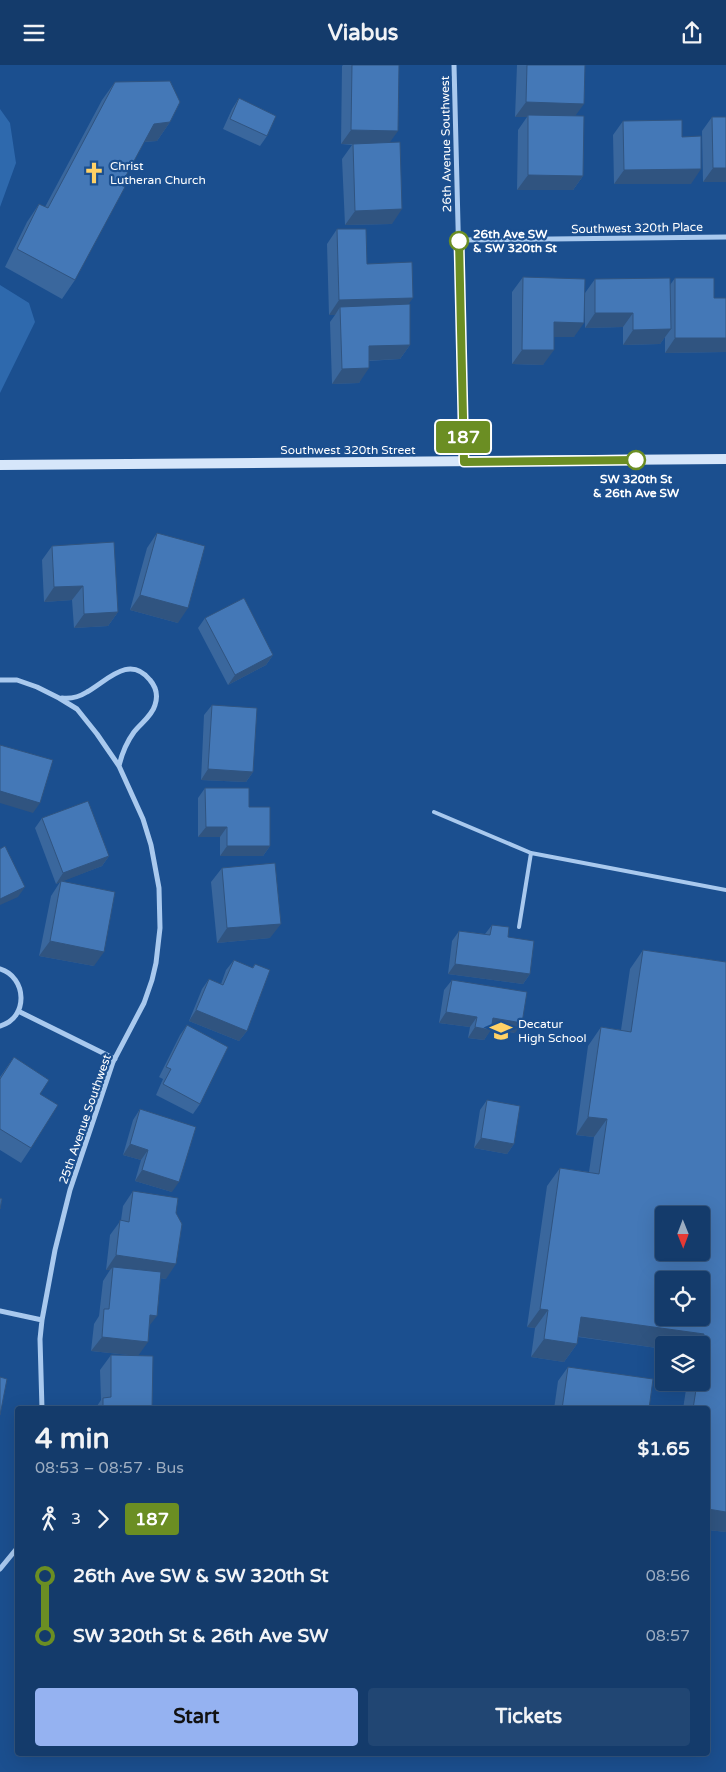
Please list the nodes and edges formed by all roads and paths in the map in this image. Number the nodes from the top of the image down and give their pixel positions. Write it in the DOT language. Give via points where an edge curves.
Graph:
graph roads {
  1 [pos="454,65"];
  2 [pos="726,237"];
  3 [pos="459,241"];
  4 [pos="726,459"];
  5 [pos="464,462"];
  6 [pos="0,465"];
  7 [pos="0,680"];
  8 [pos="59,698"];
  9 [pos="119,766"];
  10 [pos="434,811"];
  11 [pos="531,853"];
  12 [pos="726,890"];
  13 [pos="519,927"];
  14 [pos="0,969"];
  15 [pos="18,1011"];
  16 [pos="0,1026"];
  17 [pos="115,1059"];
  18 [pos="0,1311"];
  19 [pos="42,1320"];
  20 [pos="42,1406"];
  21 [pos="15,1551"];
  22 [pos="0,1569"];
  1 -- 3 [label="street, 26th Avenue Southwest"];
  2 -- 3 [label="street, Southwest 320th Place"];
  3 -- 5 [label="street, 26th Avenue Southwest"];
  4 -- 5 [label="main road, Southwest 320th Street"];
  5 -- 6 [label="main road, Southwest 320th Street"];
  7 -- 8 [label="street, 25th Avenue Southwest" via="17,680"];
  8 -- 9 [label="street, 25th Avenue Southwest" via="77,709"];
  8 -- 9 [label="street" via="80,696 114,673 127,669 137,670 148,678 154,686 155,706 124,748"];
  9 -- 17 [label="street, 25th Avenue Southwest" via="152,845 160,907 152,980 144,1003"];
  10 -- 11 [label="lane"];
  11 -- 12 [label="lane"];
  11 -- 13 [label="lane"];
  14 -- 15 [label="street" via="19,983 22,1002"];
  15 -- 16 [label="street" via="12,1020"];
  15 -- 17 [label="street"];
  17 -- 19 [label="street, 25th Avenue Southwest" via="70,1190"];
  18 -- 19 [label="street"];
  19 -- 20 [label="street, 25th Avenue Southwest"];
  21 -- 22 [label="street"];
}
